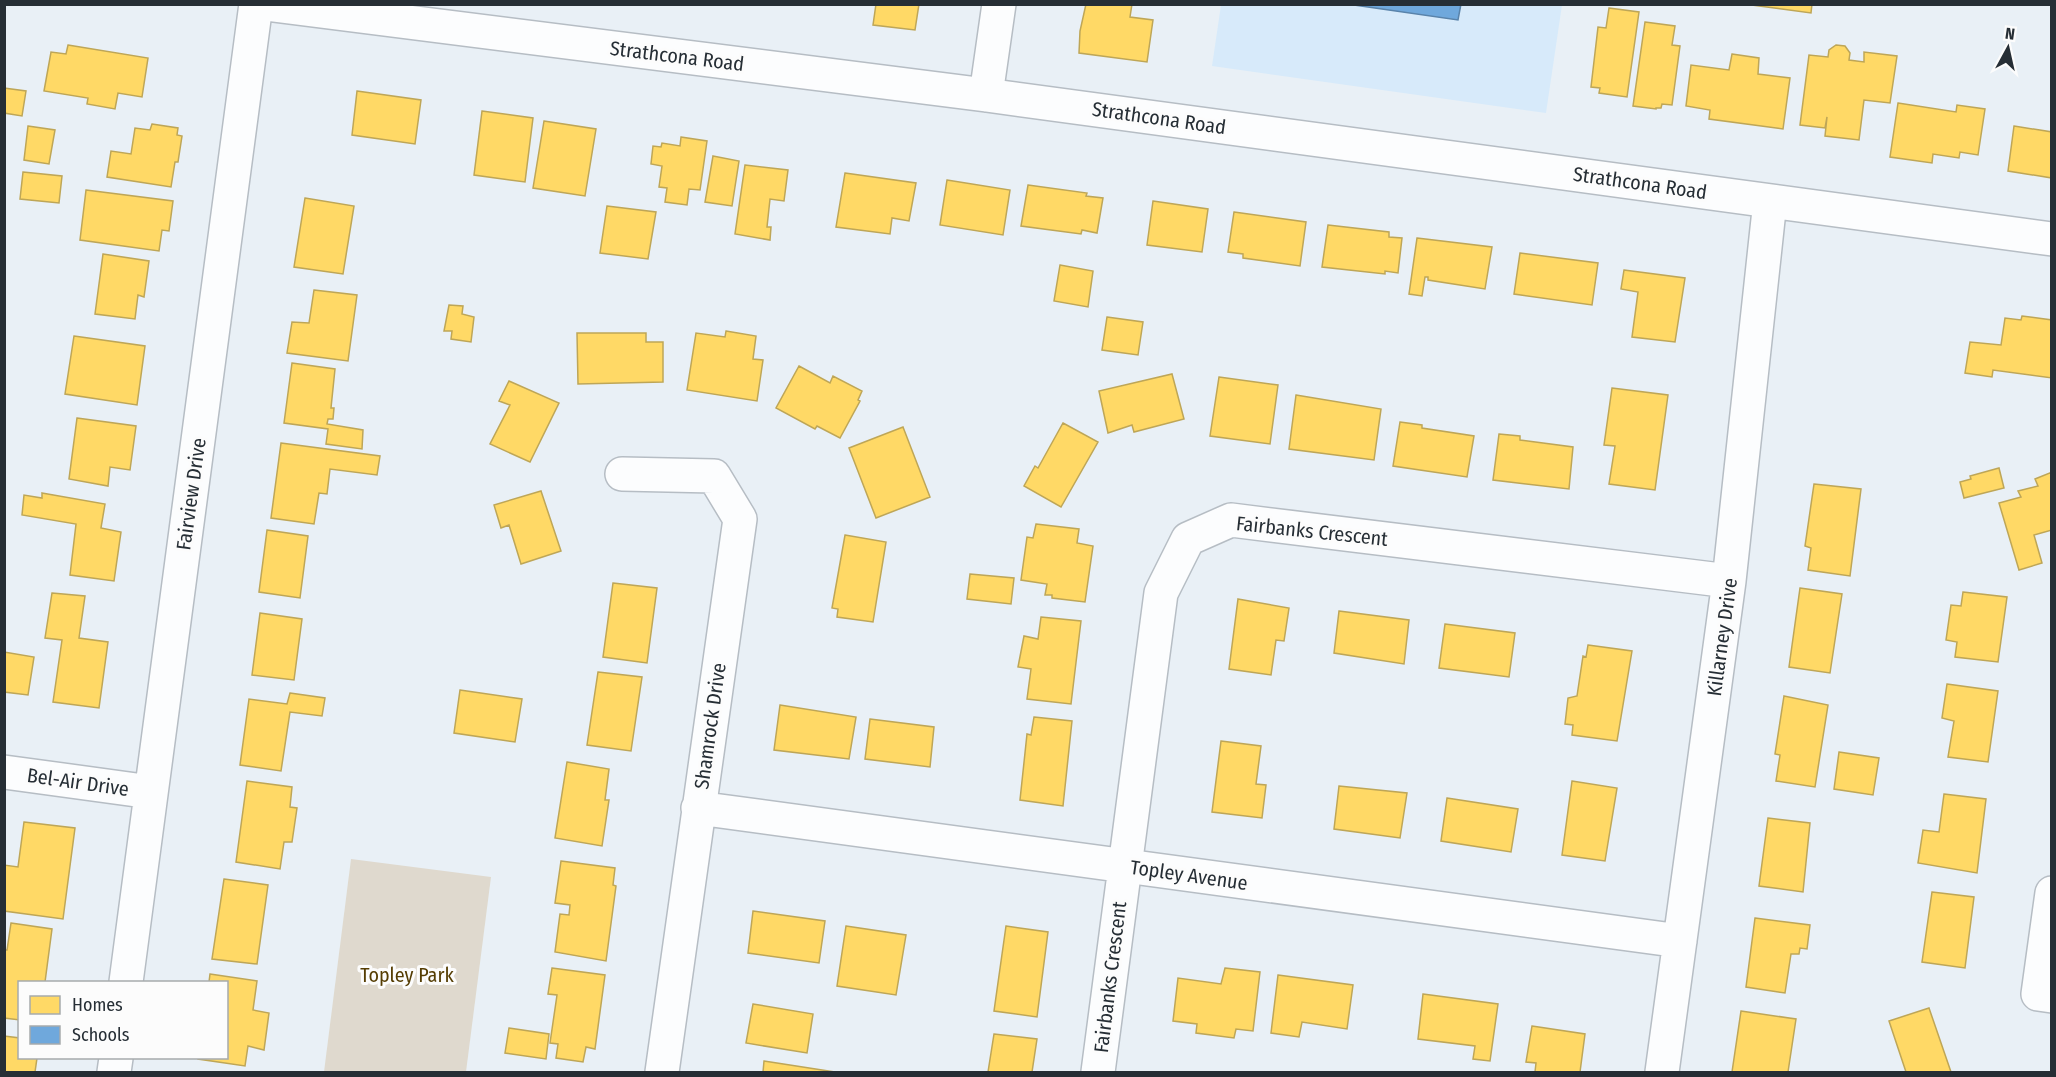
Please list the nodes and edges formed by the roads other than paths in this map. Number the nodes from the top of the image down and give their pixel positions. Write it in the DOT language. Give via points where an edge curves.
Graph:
graph roads {
  1 [pos="256,4"];
  2 [pos="265,4"];
  3 [pos="999,4"];
  4 [pos="986,95"];
  5 [pos="1770,201"];
  6 [pos="2052,239"];
  7 [pos="622,474"];
  8 [pos="1730,581"];
  9 [pos="4,772"];
  10 [pos="151,792"];
  11 [pos="698,808"];
  12 [pos="1125,866"];
  13 [pos="2052,893"];
  14 [pos="1680,941"];
  15 [pos="126,981"];
  16 [pos="2052,996"];
  17 [pos="662,1072"];
  18 [pos="1098,1072"];
  19 [pos="1662,1072"];
  1 -- 10 [label="street, Fairview Drive"];
  2 -- 4 [label="street, Strathcona Road"];
  3 -- 4 [label="street"];
  4 -- 5 [label="street, Strathcona Road"];
  5 -- 6 [label="street, Strathcona Road"];
  5 -- 8 [label="street, Killarney Drive"];
  7 -- 11 [label="street, Shamrock Drive" via="714,476 740,519"];
  8 -- 12 [label="street, Fairbanks Crescent" via="1231,520 1188,540 1161,593"];
  8 -- 14 [label="street, Killarney Drive"];
  9 -- 10 [label="street, Bel-Air Drive"];
  10 -- 15 [label="street, Fairview Drive"];
  11 -- 12 [label="street, Topley Avenue"];
  11 -- 17 [label="street, Shamrock Drive"];
  12 -- 14 [label="street, Topley Avenue"];
  12 -- 18 [label="street, Fairbanks Crescent"];
  13 -- 16 [label="street" via="2038,994"];
  14 -- 19 [label="street, Killarney Drive"];
}
